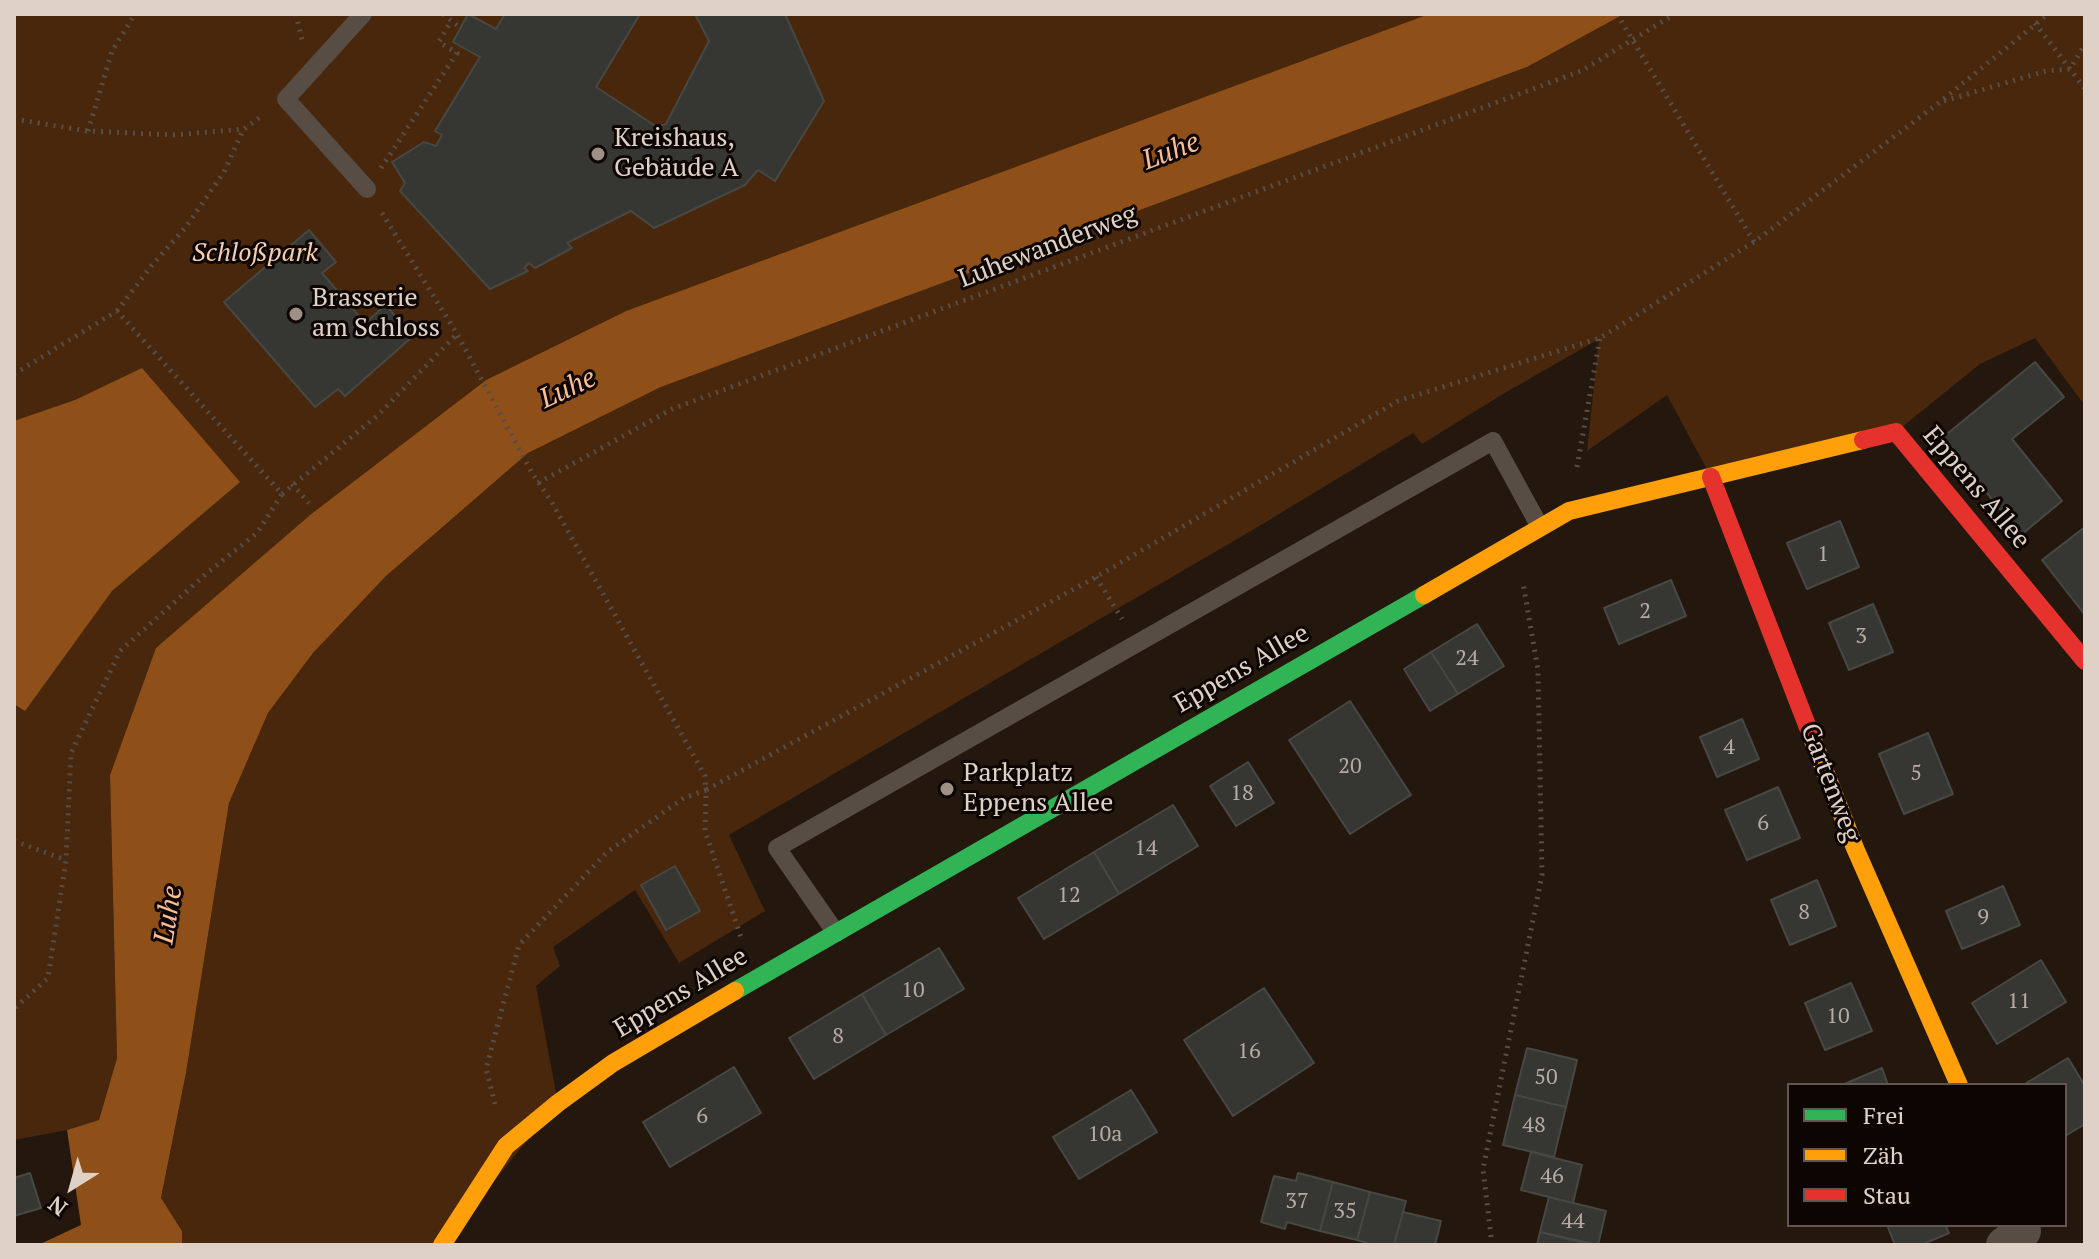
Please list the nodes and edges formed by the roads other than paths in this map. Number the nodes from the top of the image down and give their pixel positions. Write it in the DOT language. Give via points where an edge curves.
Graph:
graph roads {
  1 [pos="363,14"];
  2 [pos="367,189"];
  3 [pos="1711,477"];
  4 [pos="1541,527"];
  5 [pos="2085,661"];
  6 [pos="836,933"];
  7 [pos="1958,1083"];
  8 [pos="442,1245"];
  1 -- 2 [label="lane" via="286,99"];
  3 -- 4 [label="street, Eppens Allee" via="1569,511"];
  3 -- 5 [label="street, Eppens Allee" via="1896,432"];
  3 -- 7 [label="street, Gartenweg" via="1855,848"];
  4 -- 6 [label="street, Eppens Allee"];
  4 -- 6 [label="lane" via="1493,441 777,848"];
  6 -- 8 [label="street, Eppens Allee" via="613,1063 558,1103 506,1146"];
}
